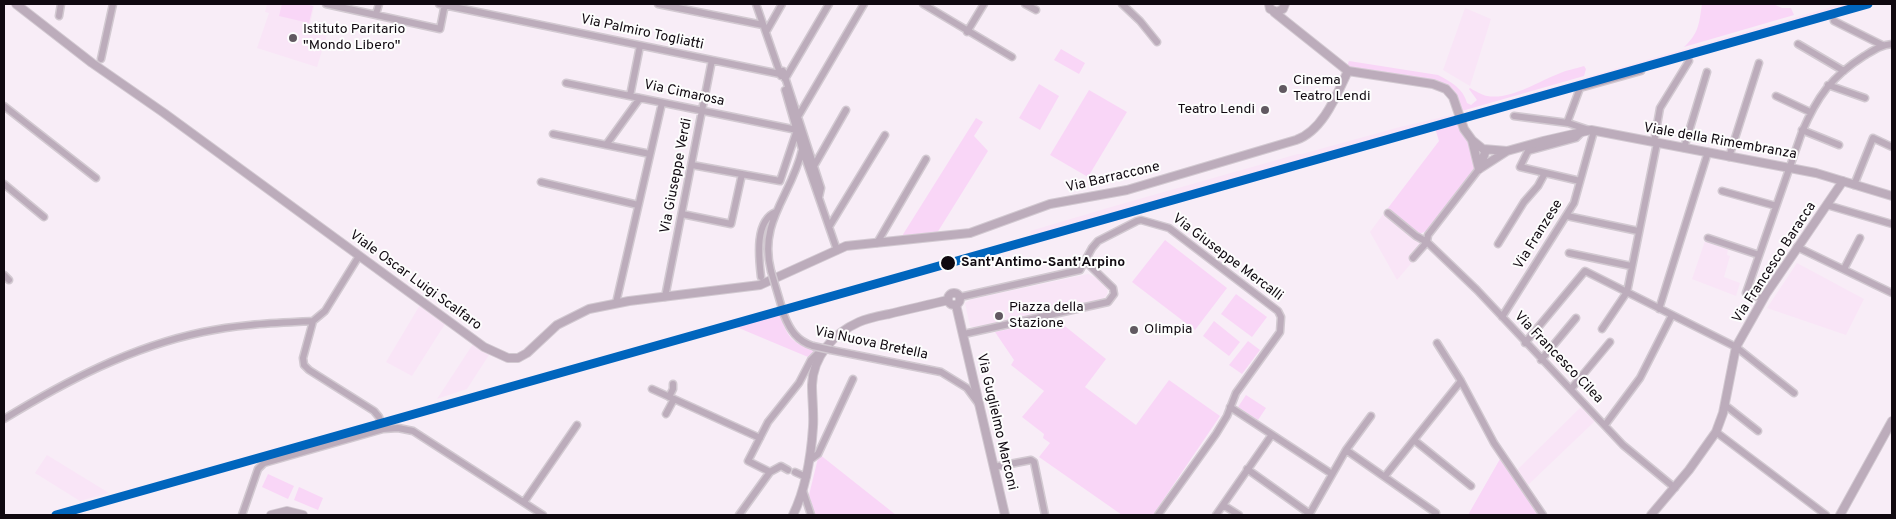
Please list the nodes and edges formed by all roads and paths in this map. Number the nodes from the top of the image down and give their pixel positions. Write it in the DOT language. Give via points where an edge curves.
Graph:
graph roads {
  1 [pos="16,4"];
  2 [pos="61,4"];
  3 [pos="113,4"];
  4 [pos="330,4"];
  5 [pos="378,4"];
  6 [pos="443,4"];
  7 [pos="658,4"];
  8 [pos="756,4"];
  9 [pos="782,4"];
  10 [pos="829,4"];
  11 [pos="864,4"];
  12 [pos="923,4"];
  13 [pos="984,4"];
  14 [pos="1025,4"];
  15 [pos="1122,4"];
  16 [pos="1269,6"];
  17 [pos="1284,6"];
  18 [pos="1036,10"];
  19 [pos="376,14"];
  20 [pos="59,16"];
  21 [pos="1834,21"];
  22 [pos="1289,23"];
  23 [pos="764,29"];
  24 [pos="967,32"];
  25 [pos="1157,42"];
  26 [pos="1798,44"];
  27 [pos="1892,44"];
  28 [pos="1882,45"];
  29 [pos="640,46"];
  30 [pos="1012,57"];
  31 [pos="101,59"];
  32 [pos="712,60"];
  33 [pos="1689,61"];
  34 [pos="1759,63"];
  35 [pos="1348,70"];
  36 [pos="1641,71"];
  37 [pos="1844,71"];
  38 [pos="1707,72"];
  39 [pos="783,76"];
  40 [pos="566,83"];
  41 [pos="1828,86"];
  42 [pos="630,96"];
  43 [pos="1776,96"];
  44 [pos="640,98"];
  45 [pos="1865,98"];
  46 [pos="662,103"];
  47 [pos="4,106"];
  48 [pos="846,110"];
  49 [pos="702,111"];
  50 [pos="1810,112"];
  51 [pos="799,115"];
  52 [pos="1514,116"];
  53 [pos="1567,123"];
  54 [pos="797,130"];
  55 [pos="1802,130"];
  56 [pos="1589,131"];
  57 [pos="553,134"];
  58 [pos="885,135"];
  59 [pos="1472,140"];
  60 [pos="1656,142"];
  61 [pos="606,145"];
  62 [pos="1839,145"];
  63 [pos="1892,147"];
  64 [pos="1684,148"];
  65 [pos="802,149"];
  66 [pos="1488,150"];
  67 [pos="1506,151"];
  68 [pos="1708,152"];
  69 [pos="650,154"];
  70 [pos="1729,157"];
  71 [pos="926,160"];
  72 [pos="692,165"];
  73 [pos="814,166"];
  74 [pos="1790,168"];
  75 [pos="1479,169"];
  76 [pos="1545,173"];
  77 [pos="742,174"];
  78 [pos="96,178"];
  79 [pos="1580,181"];
  80 [pos="1844,181"];
  81 [pos="541,182"];
  82 [pos="4,184"];
  83 [pos="1854,185"];
  84 [pos="1722,191"];
  85 [pos="1892,196"];
  86 [pos="819,197"];
  87 [pos="1827,204"];
  88 [pos="638,205"];
  89 [pos="1776,206"];
  90 [pos="776,212"];
  91 [pos="1388,213"];
  92 [pos="682,214"];
  93 [pos="44,216"];
  94 [pos="1567,216"];
  95 [pos="1892,223"];
  96 [pos="829,227"];
  97 [pos="1638,231"];
  98 [pos="1708,238"];
  99 [pos="1860,238"];
  100 [pos="1427,242"];
  101 [pos="877,243"];
  102 [pos="1498,244"];
  103 [pos="846,246"];
  104 [pos="1797,247"];
  105 [pos="837,250"];
  106 [pos="1569,253"];
  107 [pos="1759,255"];
  108 [pos="359,256"];
  109 [pos="1413,258"];
  110 [pos="1085,261"];
  111 [pos="1632,266"];
  112 [pos="1844,269"];
  113 [pos="761,277"];
  114 [pos="1627,292"];
  115 [pos="1892,293"];
  116 [pos="666,297"];
  117 [pos="1764,299"];
  118 [pos="958,301"];
  119 [pos="616,303"];
  120 [pos="1659,309"];
  121 [pos="1672,315"];
  122 [pos="1502,318"];
  123 [pos="1576,318"];
  124 [pos="313,321"];
  125 [pos="1602,329"];
  126 [pos="964,334"];
  127 [pos="1610,342"];
  128 [pos="1437,343"];
  129 [pos="1525,343"];
  130 [pos="831,346"];
  131 [pos="1736,347"];
  132 [pos="1542,360"];
  133 [pos="853,379"];
  134 [pos="1461,381"];
  135 [pos="673,384"];
  136 [pos="652,389"];
  137 [pos="1571,389"];
  138 [pos="1794,393"];
  139 [pos="671,398"];
  140 [pos="979,404"];
  141 [pos="1725,405"];
  142 [pos="1230,407"];
  143 [pos="666,414"];
  144 [pos="1372,416"];
  145 [pos="4,419"];
  146 [pos="1892,424"];
  147 [pos="577,425"];
  148 [pos="1605,425"];
  149 [pos="383,429"];
  150 [pos="1758,431"];
  151 [pos="1716,432"];
  152 [pos="1271,436"];
  153 [pos="760,438"];
  154 [pos="1414,440"];
  155 [pos="1346,450"];
  156 [pos="810,460"];
  157 [pos="994,467"];
  158 [pos="1247,469"];
  159 [pos="770,472"];
  160 [pos="1332,474"];
  161 [pos="1385,476"];
  162 [pos="806,477"];
  163 [pos="1471,486"];
  164 [pos="1675,488"];
  165 [pos="803,491"];
  166 [pos="524,502"];
  167 [pos="1223,504"];
  168 [pos="1436,513"];
  169 [pos="1310,514"];
  170 [pos="242,515"];
  171 [pos="271,515"];
  172 [pos="303,515"];
  173 [pos="543,515"];
  174 [pos="739,515"];
  175 [pos="793,515"];
  176 [pos="811,515"];
  177 [pos="1005,515"];
  178 [pos="1045,515"];
  179 [pos="1158,515"];
  180 [pos="1216,515"];
  181 [pos="1239,515"];
  182 [pos="1543,515"];
  183 [pos="1651,515"];
  184 [pos="1826,515"];
  185 [pos="1840,515"];
  1 -- 108 [label="street, Viale Oscar Luigi Scalfaro" via="92,63"];
  2 -- 20 [label="street"];
  3 -- 31 [label="street"];
  4 -- 19 [label="street"];
  5 -- 19 [label="street"];
  6 -- 19 [label="street" via="440,29"];
  6 -- 29 [label="street, Via Palmiro Togliatti"];
  7 -- 23 [label="street"];
  8 -- 23 [label="street"];
  9 -- 23 [label="street"];
  10 -- 39 [label="street"];
  11 -- 51 [label="street"];
  12 -- 24 [label="street"];
  13 -- 24 [label="street"];
  14 -- 18 [label="street"];
  15 -- 25 [label="street"];
  16 -- 17 [label="street" via="1279,12"];
  16 -- 22 [label="street"];
  17 -- 22 [label="street"];
  21 -- 28 [label="street"];
  22 -- 35 [label="street"];
  23 -- 39 [label="street"];
  24 -- 30 [label="street"];
  26 -- 37 [label="street"];
  27 -- 28 [label="street"];
  28 -- 37 [label="street"];
  29 -- 32 [label="street, Via Palmiro Togliatti"];
  29 -- 42 [label="street"];
  32 -- 39 [label="street, Via Palmiro Togliatti"];
  32 -- 49 [label="street, Via Giuseppe Verdi"];
  33 -- 60 [label="street" via="1660,108"];
  34 -- 70 [label="street"];
  35 -- 59 [label="street" via="1440,86 1453,97"];
  35 -- 101 [label="street, Via Barraccone" via="1321,122 1301,138 1127,190 1050,204 970,233"];
  36 -- 53 [label="street" via="1580,88"];
  37 -- 41 [label="street"];
  38 -- 64 [label="street"];
  39 -- 51 [label="street"];
  39 -- 54 [label="street"];
  40 -- 42 [label="street, Via Cimarosa"];
  41 -- 45 [label="street"];
  41 -- 50 [label="street"];
  42 -- 44 [label="street, Via Cimarosa"];
  43 -- 50 [label="street"];
  44 -- 46 [label="street, Via Cimarosa"];
  44 -- 61 [label="street"];
  46 -- 49 [label="street, Via Cimarosa"];
  46 -- 69 [label="street"];
  47 -- 78 [label="street"];
  48 -- 73 [label="street"];
  49 -- 54 [label="street, Via Cimarosa"];
  49 -- 72 [label="street, Via Giuseppe Verdi"];
  50 -- 55 [label="street"];
  51 -- 73 [label="street"];
  52 -- 53 [label="street, Viale della Rimembranza"];
  53 -- 56 [label="street, Viale della Rimembranza"];
  54 -- 65 [label="street"];
  54 -- 77 [label="street" via="780,181"];
  55 -- 62 [label="street"];
  55 -- 74 [label="street"];
  56 -- 60 [label="street, Viale della Rimembranza"];
  56 -- 67 [label="street, Viale della Rimembranza"];
  56 -- 76 [label="street" via="1576,138 1528,150 1520,167"];
  56 -- 79 [label="street, Via Franzese"];
  57 -- 61 [label="street"];
  58 -- 96 [label="street"];
  59 -- 66 [label="street"];
  59 -- 75 [label="street"];
  60 -- 64 [label="street, Viale della Rimembranza"];
  60 -- 97 [label="street"];
  61 -- 69 [label="street"];
  63 -- 83 [label="street" via="1873,138"];
  64 -- 68 [label="street, Viale della Rimembranza"];
  65 -- 86 [label="street"];
  65 -- 90 [label="street, Via Nuova Bretella" via="793,179"];
  66 -- 67 [label="street, Viale della Rimembranza"];
  66 -- 75 [label="street"];
  67 -- 75 [label="street"];
  68 -- 70 [label="street, Viale della Rimembranza"];
  68 -- 120 [label="street"];
  69 -- 88 [label="street"];
  70 -- 74 [label="street, Viale della Rimembranza"];
  71 -- 101 [label="street"];
  72 -- 77 [label="street"];
  72 -- 92 [label="street, Via Giuseppe Verdi"];
  73 -- 86 [label="street" via="821,188"];
  74 -- 80 [label="street, Viale della Rimembranza"];
  74 -- 89 [label="street"];
  75 -- 100 [label="street" via="1428,235"];
  76 -- 79 [label="street"];
  76 -- 102 [label="street"];
  77 -- 92 [label="street" via="732,224"];
  79 -- 94 [label="street, Via Franzese"];
  80 -- 83 [label="street, Viale della Rimembranza"];
  80 -- 87 [label="street, Via Francesco Baracca"];
  81 -- 88 [label="street"];
  82 -- 93 [label="street"];
  83 -- 85 [label="street, Viale della Rimembranza"];
  84 -- 89 [label="street"];
  86 -- 96 [label="street"];
  87 -- 95 [label="street"];
  87 -- 104 [label="street, Via Francesco Baracca"];
  88 -- 119 [label="street"];
  89 -- 107 [label="street"];
  90 -- 113 [label="street" via="768,217 762,231 758,252"];
  90 -- 130 [label="street, Via Nuova Bretella, bridge" via="768,241 784,315 793,334 800,340 813,346"];
  91 -- 100 [label="street, Via Francesco Cilea"];
  92 -- 116 [label="street, Via Giuseppe Verdi"];
  94 -- 97 [label="street"];
  94 -- 122 [label="street, Via Franzese"];
  96 -- 105 [label="street"];
  97 -- 111 [label="street"];
  98 -- 107 [label="street"];
  99 -- 112 [label="street"];
  100 -- 109 [label="street"];
  100 -- 122 [label="street, Via Francesco Cilea"];
  101 -- 103 [label="street, Via Barraccone"];
  103 -- 105 [label="street, Viale Oscar Luigi Scalfaro"];
  104 -- 112 [label="street"];
  104 -- 117 [label="street, Via Francesco Baracca"];
  105 -- 116 [label="street, Viale Oscar Luigi Scalfaro" via="760,285"];
  106 -- 111 [label="street"];
  107 -- 117 [label="street" via="1746,293"];
  108 -- 119 [label="street, Viale Oscar Luigi Scalfaro" via="484,347 508,358 518,358 527,353 570,318 589,309"];
  108 -- 124 [label="street" via="324,310"];
  110 -- 118 [label="street" via="1080,270"];
  110 -- 126 [label="street" via="1114,288 1108,302"];
  110 -- 142 [label="street, Via Giuseppe Mercalli" via="1098,241 1136,220 1146,220 1164,225 1278,311 1280,332 1236,392"];
  111 -- 114 [label="street"];
  112 -- 115 [label="street"];
  114 -- 120 [label="street"];
  114 -- 125 [label="street"];
  114 -- 129 [label="street" via="1585,271"];
  116 -- 119 [label="street, Viale Oscar Luigi Scalfaro"];
  117 -- 131 [label="street, Via Francesco Baracca"];
  118 -- 126 [label="street, Via Guglielmo Marconi"];
  118 -- 130 [label="street" via="951,304 948,300 861,321 844,330"];
  120 -- 121 [label="street"];
  121 -- 131 [label="street"];
  121 -- 148 [label="street" via="1640,378"];
  122 -- 129 [label="street, Via Francesco Cilea"];
  123 -- 132 [label="street"];
  124 -- 145 [label="street" via="203,332 139,349 80,376"];
  124 -- 149 [label="street" via="303,354 304,365 374,411"];
  126 -- 140 [label="street, Via Guglielmo Marconi"];
  127 -- 137 [label="street"];
  128 -- 134 [label="street"];
  129 -- 132 [label="street, Via Francesco Cilea"];
  130 -- 140 [label="street, Via Nuova Bretella" via="941,372 967,388"];
  130 -- 153 [label="street" via="811,360 799,383 768,422"];
  130 -- 156 [label="street" via="822,354 814,371"];
  131 -- 138 [label="street"];
  131 -- 141 [label="street, Via Francesco Baracca"];
  132 -- 137 [label="street, Via Francesco Cilea"];
  133 -- 156 [label="street" via="818,454"];
  134 -- 154 [label="street"];
  134 -- 182 [label="street" via="1494,443"];
  135 -- 139 [label="street"];
  136 -- 139 [label="street"];
  137 -- 148 [label="street, Via Francesco Cilea"];
  139 -- 143 [label="street"];
  139 -- 153 [label="street"];
  140 -- 157 [label="street, Via Guglielmo Marconi"];
  141 -- 150 [label="street"];
  141 -- 151 [label="street, Via Francesco Baracca"];
  142 -- 160 [label="street"];
  142 -- 179 [label="street, Via Giuseppe Mercalli" via="1216,434"];
  144 -- 155 [label="street"];
  146 -- 185 [label="street"];
  147 -- 166 [label="street"];
  148 -- 164 [label="street, Via Francesco Cilea"];
  149 -- 166 [label="street" via="413,431"];
  149 -- 170 [label="street" via="264,463 258,469"];
  151 -- 164 [label="street, Via Francesco Baracca"];
  151 -- 184 [label="street"];
  152 -- 158 [label="street"];
  153 -- 159 [label="street" via="748,462"];
  154 -- 161 [label="street"];
  154 -- 163 [label="street"];
  155 -- 160 [label="street"];
  155 -- 161 [label="street"];
  156 -- 162 [label="street"];
  157 -- 177 [label="street, Via Guglielmo Marconi"];
  157 -- 178 [label="street" via="1034,462"];
  158 -- 167 [label="street"];
  158 -- 169 [label="street"];
  159 -- 162 [label="street" via="781,466"];
  159 -- 174 [label="street"];
  160 -- 169 [label="street"];
  161 -- 168 [label="street"];
  162 -- 165 [label="street"];
  164 -- 183 [label="street, Via Francesco Baracca"];
  165 -- 175 [label="street"];
  165 -- 176 [label="street"];
  166 -- 173 [label="street"];
  167 -- 180 [label="street"];
  167 -- 181 [label="street"];
  171 -- 172 [label="street" via="287,511"];
}
